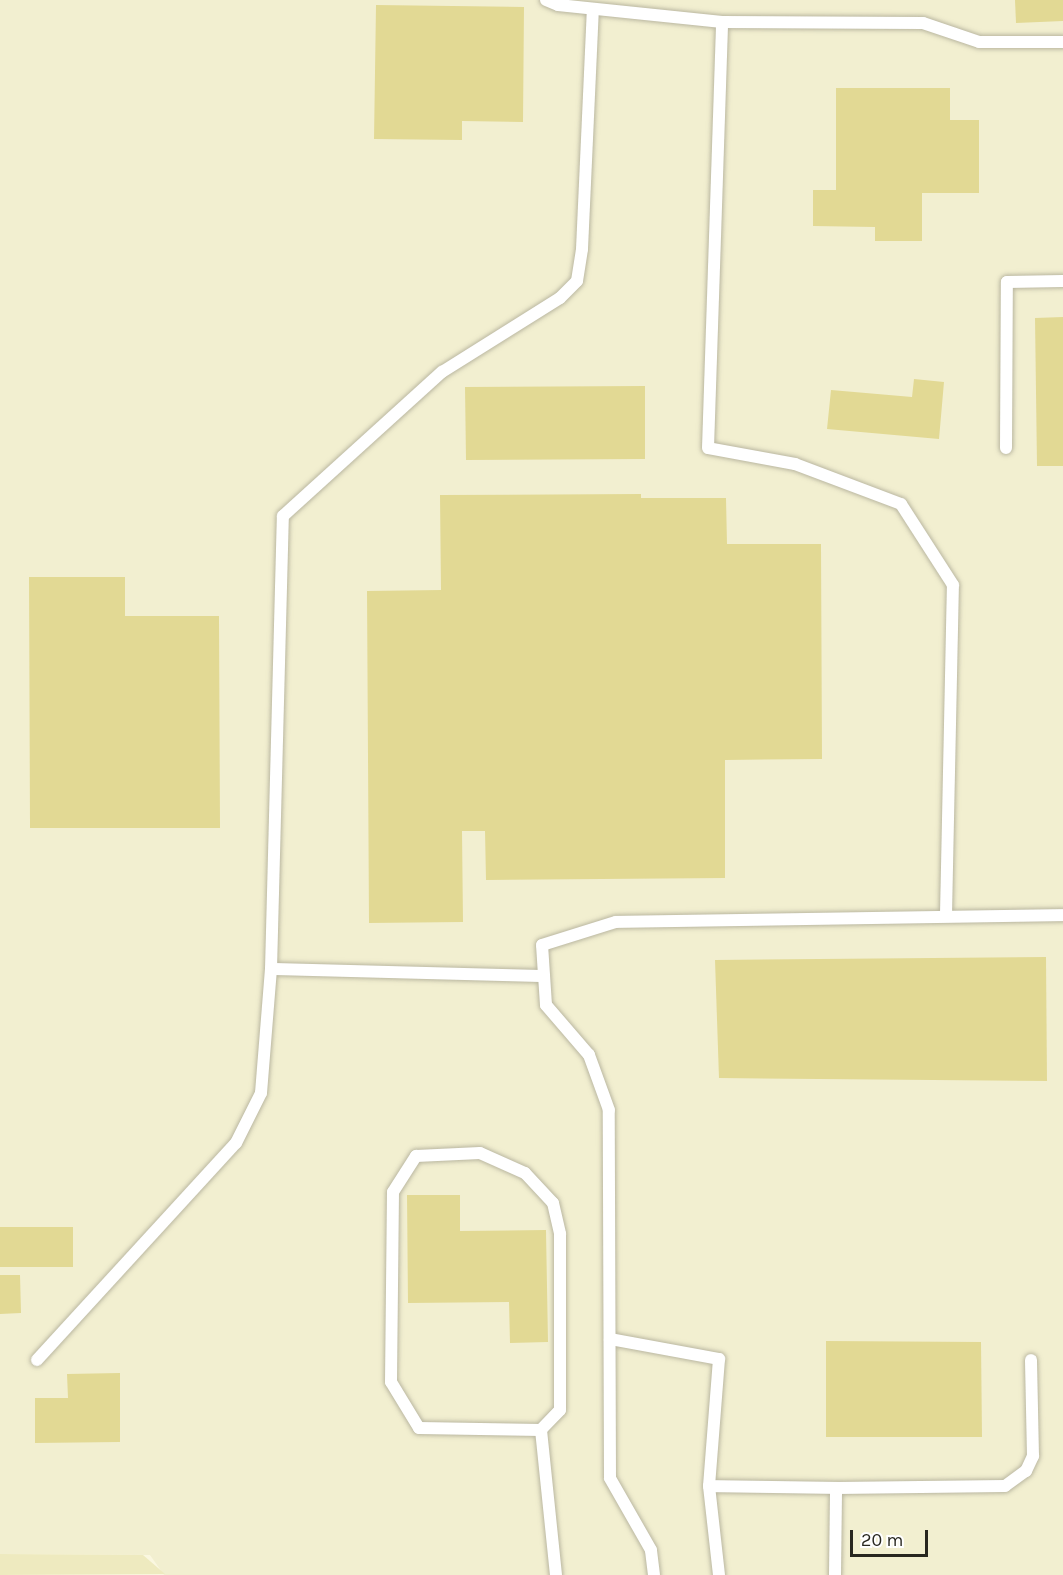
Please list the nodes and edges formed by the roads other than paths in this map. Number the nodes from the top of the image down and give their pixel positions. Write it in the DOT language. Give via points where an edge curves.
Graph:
graph roads {
  1 [pos="546,0"];
  2 [pos="593,9"];
  3 [pos="722,22"];
  4 [pos="1063,42"];
  5 [pos="1063,281"];
  6 [pos="1006,448"];
  7 [pos="945,915"];
  8 [pos="1063,915"];
  9 [pos="272,969"];
  10 [pos="544,976"];
  11 [pos="610,1340"];
  12 [pos="37,1360"];
  13 [pos="1031,1360"];
  14 [pos="541,1430"];
  15 [pos="709,1486"];
  16 [pos="836,1488"];
  17 [pos="556,1575"];
  18 [pos="654,1575"];
  19 [pos="719,1575"];
  20 [pos="835,1575"];
  1 -- 2 [label="lane"];
  2 -- 3 [label="lane"];
  2 -- 9 [label="lane" via="582,249 577,281 560,298 442,372 283,516"];
  3 -- 4 [label="lane" via="923,23 979,42"];
  3 -- 7 [label="lane" via="708,448 795,464 901,504 953,585"];
  5 -- 6 [label="lane" via="1007,282"];
  7 -- 8 [label="lane"];
  7 -- 10 [label="lane" via="616,922 542,945"];
  9 -- 10 [label="lane"];
  9 -- 12 [label="lane" via="261,1093 236,1143"];
  10 -- 11 [label="lane" via="546,1005 589,1055 609,1110"];
  11 -- 15 [label="lane" via="719,1359"];
  11 -- 18 [label="lane" via="610,1478 651,1550"];
  13 -- 16 [label="lane" via="1033,1456 1026,1471 1005,1486"];
  14 -- 14 [label="lane" via="419,1428 391,1382 393,1192 416,1156 480,1153 525,1173 553,1203 560,1234 560,1410"];
  14 -- 17 [label="lane"];
  15 -- 16 [label="lane"];
  15 -- 19 [label="lane"];
  16 -- 20 [label="lane"];
}
